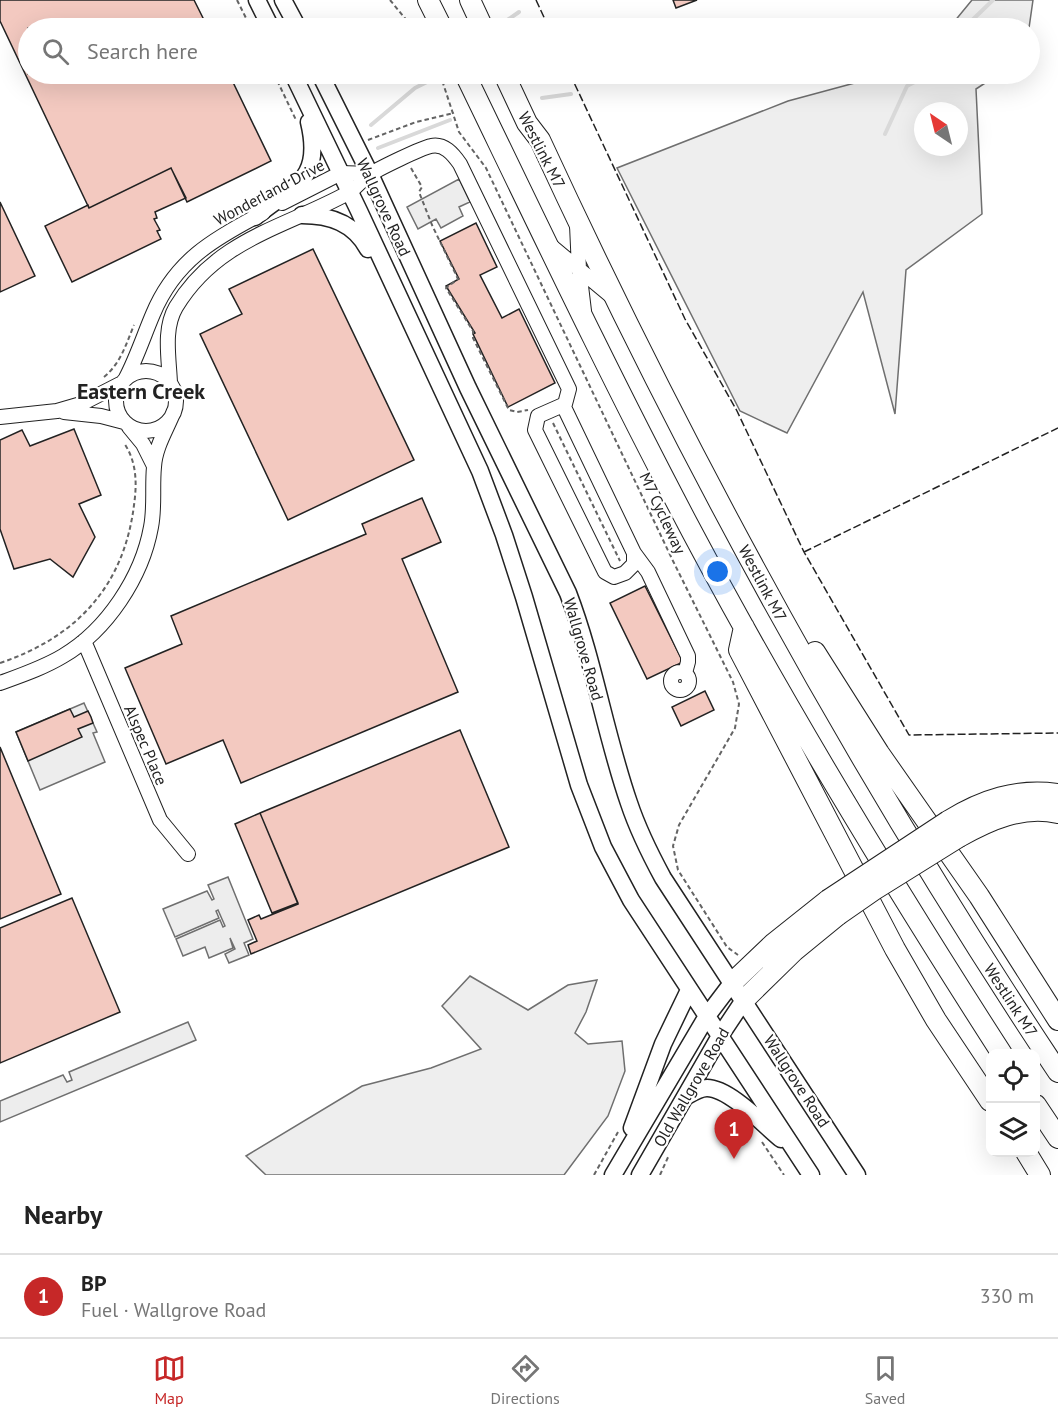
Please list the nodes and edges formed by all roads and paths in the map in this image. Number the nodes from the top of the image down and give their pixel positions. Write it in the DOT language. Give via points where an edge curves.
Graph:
graph roads {
  1 [pos="237,0"];
  2 [pos="257,0"];
  3 [pos="283,0"];
  4 [pos="390,0"];
  5 [pos="428,0"];
  6 [pos="470,0"];
  7 [pos="483,0"];
  8 [pos="246,18"];
  9 [pos="266,18"];
  10 [pos="292,18"];
  11 [pos="405,18"];
  12 [pos="437,18"];
  13 [pos="478,18"];
  14 [pos="491,18"];
  15 [pos="297,84"];
  16 [pos="325,84"];
  17 [pos="444,84"];
  18 [pos="470,84"];
  19 [pos="509,84"];
  20 [pos="522,84"];
  21 [pos="303,95"];
  22 [pos="454,113"];
  23 [pos="540,140"];
  24 [pos="366,143"];
  25 [pos="408,167"];
  26 [pos="341,173"];
  27 [pos="370,174"];
  28 [pos="350,192"];
  29 [pos="302,214"];
  30 [pos="255,217"];
  31 [pos="577,221"];
  32 [pos="545,241"];
  33 [pos="579,269"];
  34 [pos="614,297"];
  35 [pos="585,325"];
  36 [pos="415,331"];
  37 [pos="123,381"];
  38 [pos="170,383"];
  39 [pos="563,405"];
  40 [pos="57,411"];
  41 [pos="174,411"];
  42 [pos="545,413"];
  43 [pos="0,417"];
  44 [pos="126,424"];
  45 [pos="121,439"];
  46 [pos="154,466"];
  47 [pos="634,553"];
  48 [pos="625,573"];
  49 [pos="84,641"];
  50 [pos="0,663"];
  51 [pos="685,673"];
  52 [pos="0,682"];
  53 [pos="850,723"];
  54 [pos="802,748"];
  55 [pos="1058,794"];
  56 [pos="1058,813"];
  57 [pos="953,829"];
  58 [pos="189,854"];
  59 [pos="833,907"];
  60 [pos="746,954"];
  61 [pos="732,983"];
  62 [pos="687,986"];
  63 [pos="744,1000"];
  64 [pos="707,1016"];
  65 [pos="1058,1020"];
  66 [pos="720,1036"];
  67 [pos="999,1049"];
  68 [pos="1058,1072"];
  69 [pos="986,1095"];
  70 [pos="685,1096"];
  71 [pos="1040,1112"];
  72 [pos="1058,1138"];
  73 [pos="795,1151"];
  74 [pos="1029,1157"];
  75 [pos="615,1173"];
  76 [pos="640,1175"];
  77 [pos="811,1175"];
  78 [pos="857,1175"];
  79 [pos="1040,1175"];
  1 -- 8 [label="path"];
  2 -- 9 [label="main road"];
  3 -- 10 [label="main road"];
  4 -- 11 [label="path"];
  5 -- 12 [label="highway"];
  6 -- 13 [label="highway"];
  7 -- 14 [label="highway"];
  15 -- 21 [label="main road, Wallgrove Road"];
  16 -- 27 [label="main road, Wallgrove Road"];
  17 -- 22 [label="path, M7 Cycleway"];
  18 -- 32 [label="highway"];
  19 -- 23 [label="highway, Westlink M7" via="527,123"];
  20 -- 23 [label="highway" via="537,118"];
  21 -- 26 [label="main road, Wallgrove Road"];
  21 -- 30 [label="main road" via="314,142 310,169 296,187"];
  22 -- 24 [label="path" via="416,122"];
  22 -- 60 [label="path, M7 Cycleway" via="459,132 486,168 733,682 739,704 735,728 679,825 673,846 678,870 727,947 740,956"];
  23 -- 31 [label="highway, Westlink M7"];
  25 -- 42 [label="path" via="422,187 419,192 458,279 446,288 473,331 509,410 517,412 541,405"];
  26 -- 27 [label="street, Wonderland Drive"];
  26 -- 28 [label="main road, Wallgrove Road"];
  26 -- 30 [label="street, Wonderland Drive"];
  27 -- 28 [label="street, Wonderland Drive"];
  27 -- 39 [label="street" via="432,146 446,148 453,154 568,389"];
  27 -- 61 [label="main road, Wallgrove Road" via="568,593 581,628 614,757 644,841 663,878"];
  28 -- 29 [label="street, Wonderland Drive"];
  28 -- 36 [label="main road, Wallgrove Road"];
  29 -- 36 [label="main road" via="327,217 354,230"];
  29 -- 38 [label="street, Wonderland Drive" via="226,253 190,286 175,309 167,336"];
  30 -- 37 [label="street, Wonderland Drive" via="200,251 171,279"];
  31 -- 33 [label="street"];
  31 -- 34 [label="highway, Westlink M7"];
  32 -- 33 [label="street"];
  32 -- 35 [label="highway"];
  33 -- 34 [label="street"];
  33 -- 35 [label="street"];
  34 -- 53 [label="highway, Westlink M7" via="794,640 821,674"];
  35 -- 54 [label="highway" via="744,627"];
  36 -- 62 [label="main road, Wallgrove Road" via="480,471 504,535 579,785 603,847 631,900"];
  37 -- 38 [label="street" via="135,373 154,372"];
  37 -- 40 [label="street" via="81,404"];
  37 -- 44 [label="street" via="116,404"];
  38 -- 41 [label="street" via="176,402"];
  39 -- 42 [label="street"];
  39 -- 47 [label="street"];
  40 -- 43 [label="street"];
  40 -- 44 [label="street" via="100,416"];
  41 -- 44 [label="street" via="155,430 136,430"];
  41 -- 46 [label="street"];
  42 -- 48 [label="path" via="553,422"];
  42 -- 48 [label="street" via="538,416 535,430 605,572 614,576"];
  44 -- 46 [label="street" via="143,444"];
  45 -- 50 [label="path" via="132,459 136,486 131,529 115,574 95,603 70,627 49,642"];
  46 -- 49 [label="street" via="152,526 140,562 128,589"];
  47 -- 48 [label="street" via="634,564"];
  47 -- 51 [label="street" via="648,572 688,656"];
  49 -- 52 [label="street" via="42,667"];
  49 -- 58 [label="street, Alspec Place" via="160,820"];
  53 -- 65 [label="highway" via="984,904"];
  53 -- 68 [label="highway, Westlink M7" via="946,898"];
  54 -- 67 [label="highway"];
  54 -- 69 [label="highway" via="855,876 936,1020"];
  55 -- 57 [label="highway" via="1028,792 995,798 978,804"];
  56 -- 57 [label="highway" via="1014,813"];
  57 -- 59 [label="highway, bridge" via="874,890"];
  59 -- 61 [label="highway" via="774,943"];
  59 -- 63 [label="highway"];
  61 -- 63 [label="main road, Wallgrove Road"];
  61 -- 64 [label="main road, Old Wallgrove Road"];
  62 -- 64 [label="main road, Wallgrove Road"];
  62 -- 75 [label="main road"];
  63 -- 66 [label="main road, Old Wallgrove Road"];
  63 -- 78 [label="main road, Wallgrove Road"];
  64 -- 66 [label="main road, Wallgrove Road"];
  64 -- 75 [label="main road, Old Wallgrove Road"];
  66 -- 70 [label="main road, Old Wallgrove Road"];
  66 -- 73 [label="main road, Wallgrove Road"];
  70 -- 73 [label="main road" via="699,1089 718,1090"];
  70 -- 76 [label="main road, Old Wallgrove Road"];
  71 -- 72 [label="highway"];
  73 -- 77 [label="main road, Wallgrove Road"];
  74 -- 79 [label="highway"];
}
